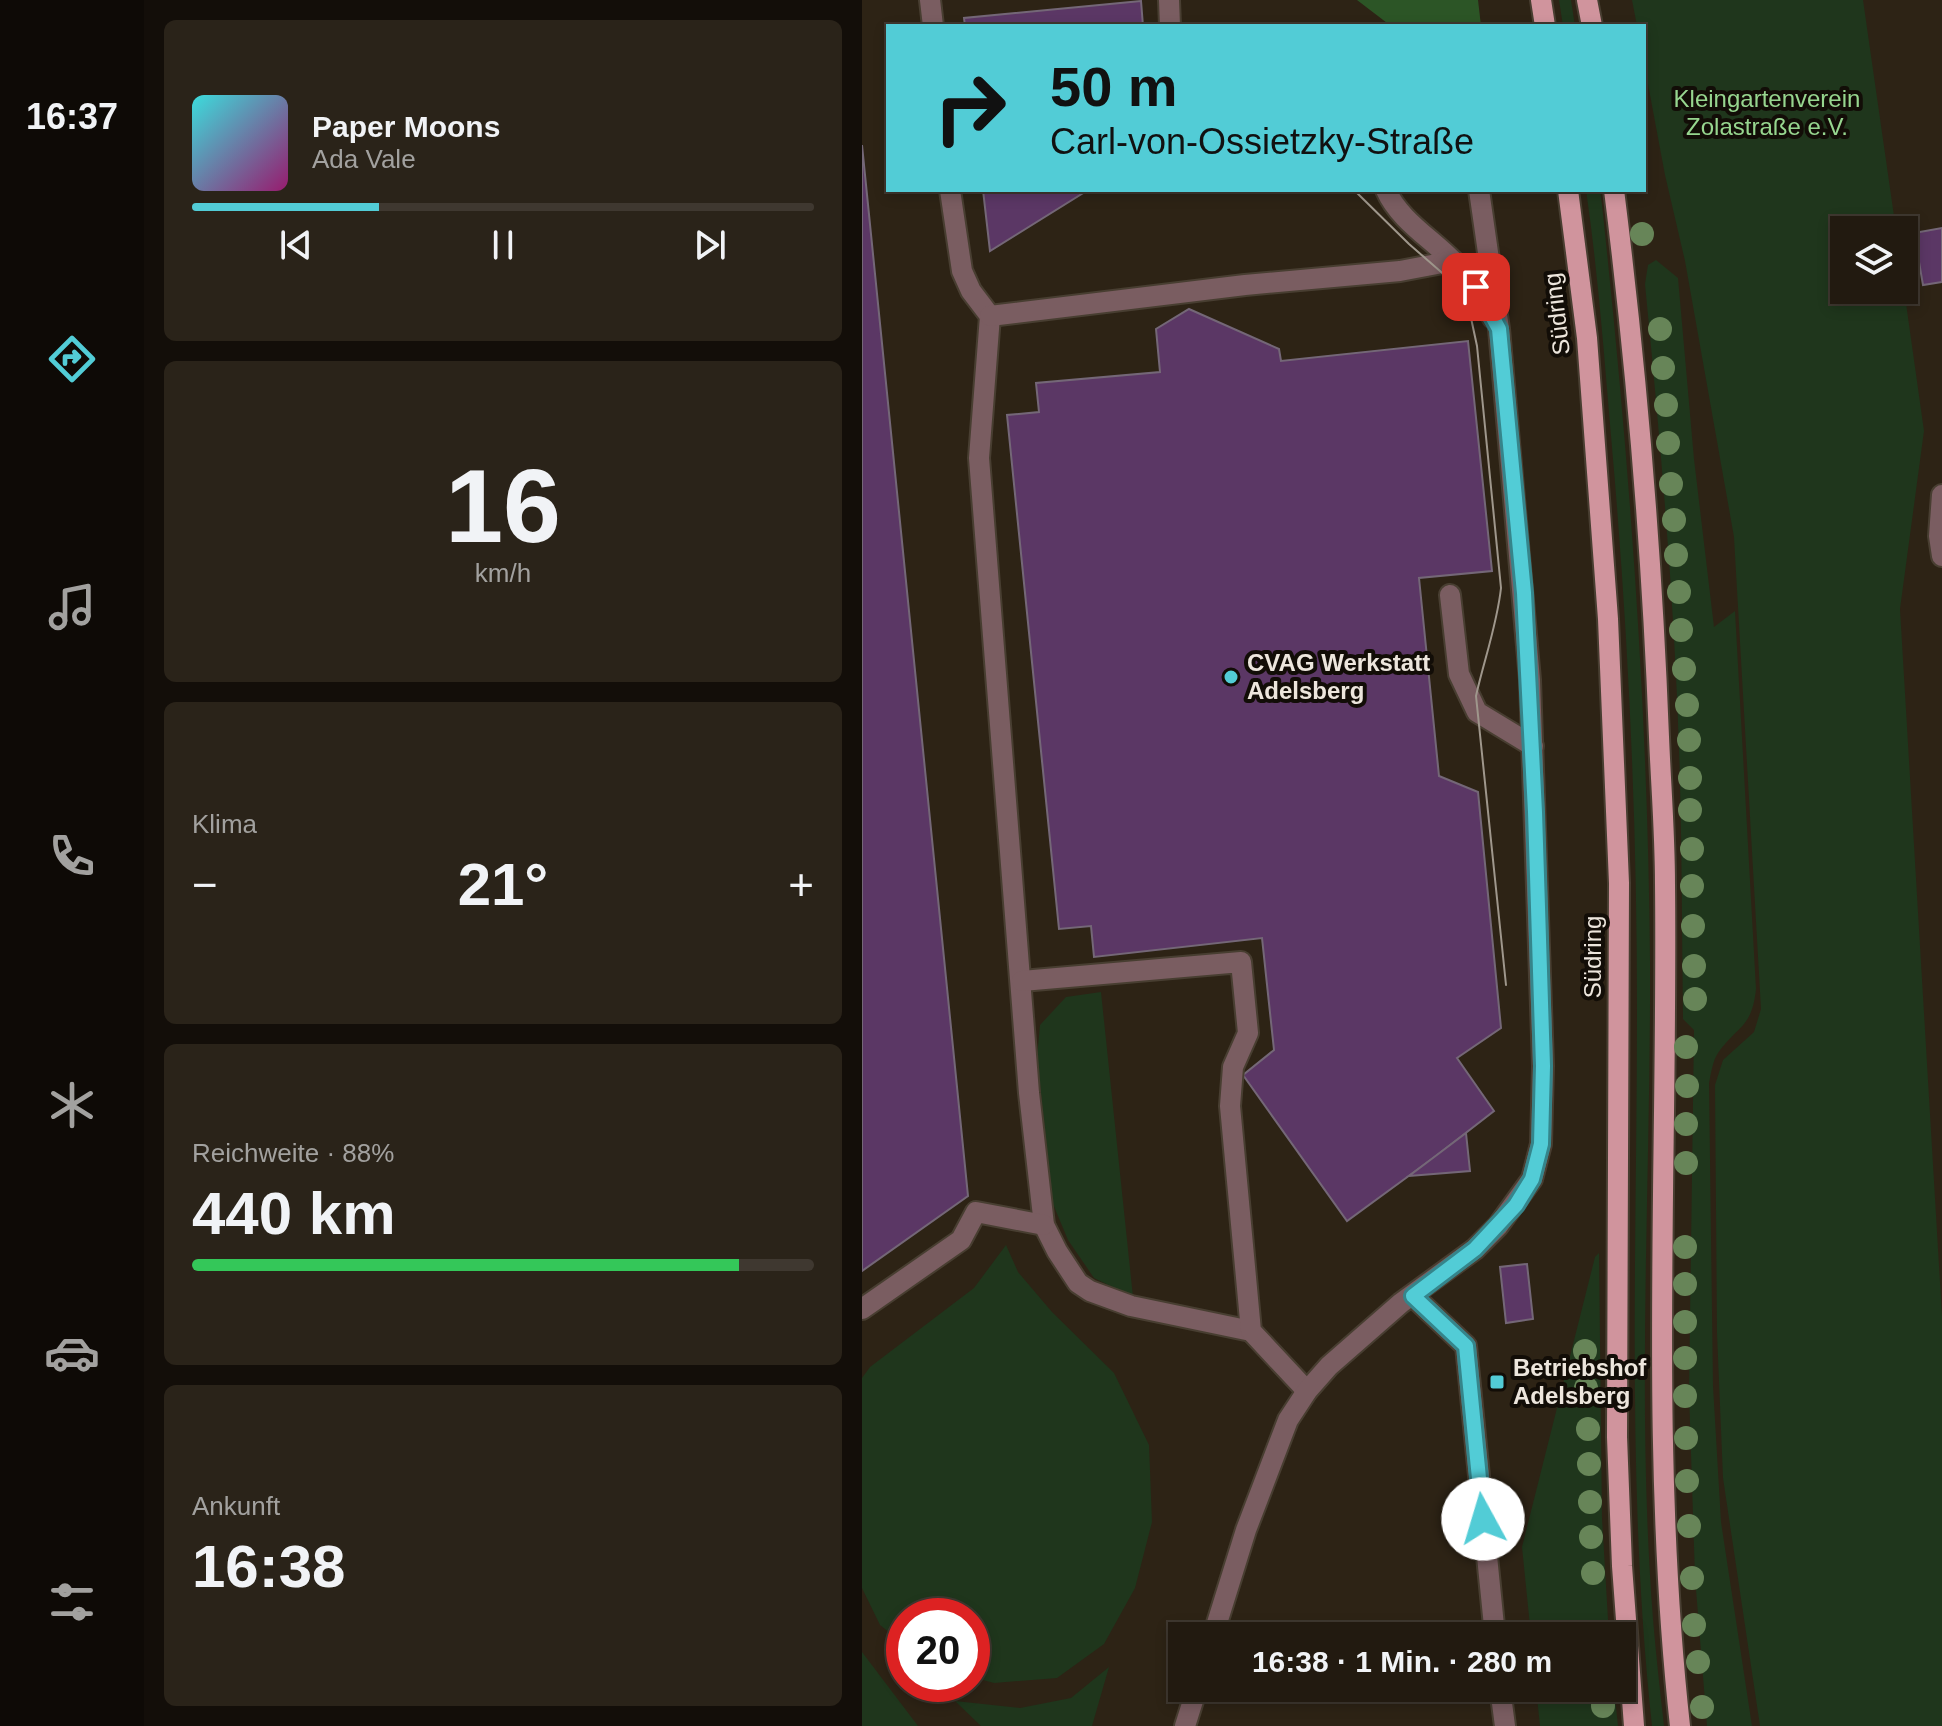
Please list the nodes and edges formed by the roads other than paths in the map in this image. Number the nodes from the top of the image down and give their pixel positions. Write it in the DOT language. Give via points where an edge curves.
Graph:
graph roads {
  1 [pos="930,0"];
  2 [pos="1169,0"];
  3 [pos="1541,0"];
  4 [pos="1587,0"];
  5 [pos="933,24"];
  6 [pos="1170,24"];
  7 [pos="1545,24"];
  8 [pos="1592,24"];
  9 [pos="950,192"];
  10 [pos="1387,192"];
  11 [pos="1479,192"];
  12 [pos="1568,192"];
  13 [pos="1614,192"];
  14 [pos="1453,261"];
  15 [pos="990,316"];
  16 [pos="1499,329"];
  17 [pos="1942,495"];
  18 [pos="1942,556"];
  19 [pos="1450,595"];
  20 [pos="1533,746"];
  21 [pos="1022,981"];
  22 [pos="1044,1225"];
  23 [pos="1413,1296"];
  24 [pos="862,1309"];
  25 [pos="1251,1331"];
  26 [pos="1307,1391"];
  27 [pos="1217,1622"];
  28 [pos="1494,1622"];
  29 [pos="1193,1702"];
  30 [pos="1502,1702"];
  31 [pos="1185,1726"];
  32 [pos="1505,1726"];
  33 [pos="1634,1726"];
  34 [pos="1680,1726"];
  1 -- 5 [label="street"];
  2 -- 6 [label="street"];
  3 -- 7 [label="main road"];
  4 -- 8 [label="main road"];
  9 -- 15 [label="street" via="962,271"];
  10 -- 14 [label="street"];
  11 -- 16 [label="street"];
  12 -- 33 [label="main road, Südring" via="1587,338 1608,619 1619,883 1617,1437"];
  13 -- 34 [label="main road" via="1632,332 1656,665 1665,881 1662,1438"];
  14 -- 15 [label="street"];
  14 -- 16 [label="street" via="1476,287"];
  15 -- 21 [label="street" via="979,458"];
  16 -- 20 [label="street"];
  17 -- 18 [label="street"];
  19 -- 20 [label="street" via="1459,674 1477,712"];
  20 -- 23 [label="street" via="1541,1144 1532,1179 1516,1205 1475,1249"];
  21 -- 22 [label="street"];
  21 -- 25 [label="street" via="1241,962 1248,1033 1233,1067 1230,1106"];
  22 -- 24 [label="street" via="976,1212 961,1240"];
  22 -- 25 [label="street" via="1078,1283 1090,1291 1131,1306"];
  23 -- 26 [label="street"];
  23 -- 28 [label="street" via="1466,1346"];
  25 -- 26 [label="street"];
  26 -- 27 [label="street" via="1288,1420"];
  29 -- 31 [label="street"];
  30 -- 32 [label="street"];
}
